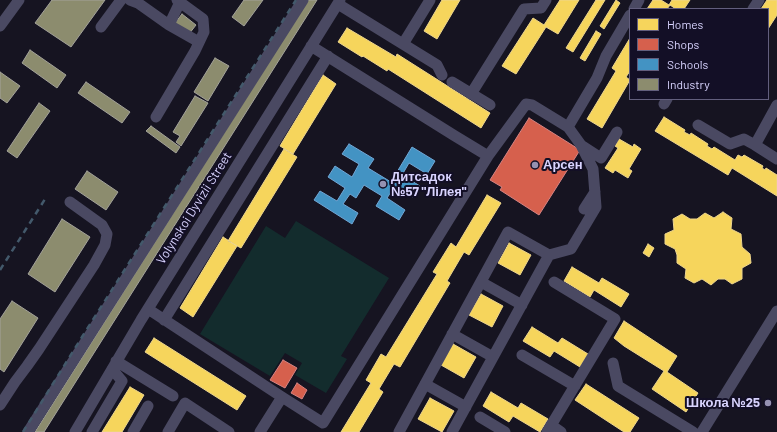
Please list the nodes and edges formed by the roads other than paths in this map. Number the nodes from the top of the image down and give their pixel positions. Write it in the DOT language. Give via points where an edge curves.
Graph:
graph roads {
  1 [pos="18,0"];
  2 [pos="121,0"];
  3 [pos="130,0"];
  4 [pos="303,0"];
  5 [pos="430,0"];
  6 [pos="546,0"];
  7 [pos="179,1"];
  8 [pos="339,2"];
  9 [pos="629,17"];
  10 [pos="169,25"];
  11 [pos="0,26"];
  12 [pos="101,27"];
  13 [pos="199,42"];
  14 [pos="403,44"];
  15 [pos="311,46"];
  16 [pos="328,56"];
  17 [pos="442,75"];
  18 [pos="452,82"];
  19 [pos="471,94"];
  20 [pos="490,105"];
  21 [pos="777,105"];
  22 [pos="156,117"];
  23 [pos="698,125"];
  24 [pos="568,127"];
  25 [pos="617,132"];
  26 [pos="581,145"];
  27 [pos="755,145"];
  28 [pos="488,156"];
  29 [pos="777,159"];
  30 [pos="595,192"];
  31 [pos="70,202"];
  32 [pos="584,210"];
  33 [pos="549,255"];
  34 [pos="481,282"];
  35 [pos="554,282"];
  36 [pos="522,305"];
  37 [pos="148,309"];
  38 [pos="777,312"];
  39 [pos="164,320"];
  40 [pos="452,334"];
  41 [pos="522,355"];
  42 [pos="493,357"];
  43 [pos="613,363"];
  44 [pos="114,365"];
  45 [pos="425,384"];
  46 [pos="575,386"];
  47 [pos="173,396"];
  48 [pos="282,398"];
  49 [pos="0,405"];
  50 [pos="148,406"];
  51 [pos="466,407"];
  52 [pos="480,417"];
  53 [pos="549,429"];
  54 [pos="702,431"];
  55 [pos="28,432"];
  56 [pos="75,432"];
  57 [pos="92,432"];
  58 [pos="133,432"];
  59 [pos="168,432"];
  60 [pos="229,432"];
  61 [pos="260,432"];
  62 [pos="399,432"];
  63 [pos="452,432"];
  64 [pos="505,432"];
  65 [pos="561,432"];
  1 -- 11 [label="street"];
  2 -- 12 [label="street"];
  3 -- 10 [label="street"];
  4 -- 55 [label="street"];
  5 -- 14 [label="street"];
  6 -- 19 [label="street" via="541,8 524,9"];
  7 -- 10 [label="street"];
  7 -- 13 [label="street" via="202,20 204,32"];
  8 -- 14 [label="street"];
  8 -- 15 [label="street, Volynskoi Dyvizii Street"];
  9 -- 24 [label="street"];
  10 -- 13 [label="street"];
  13 -- 22 [label="street"];
  14 -- 17 [label="street" via="437,65"];
  15 -- 16 [label="street"];
  15 -- 37 [label="street, Volynskoi Dyvizii Street"];
  16 -- 28 [label="street"];
  16 -- 39 [label="street"];
  18 -- 19 [label="street"];
  19 -- 20 [label="street"];
  21 -- 27 [label="street"];
  23 -- 27 [label="street" via="730,144 744,139"];
  24 -- 26 [label="street"];
  24 -- 28 [label="street" via="532,105 526,104"];
  25 -- 26 [label="street" via="601,158"];
  26 -- 30 [label="street" via="593,168"];
  27 -- 29 [label="street"];
  28 -- 48 [label="street" via="323,423"];
  30 -- 32 [label="street"];
  30 -- 33 [label="street" via="596,207 571,249"];
  31 -- 49 [label="street" via="102,225 107,234 105,245"];
  33 -- 34 [label="street" via="508,232"];
  33 -- 36 [label="street"];
  34 -- 36 [label="street"];
  34 -- 40 [label="street"];
  35 -- 46 [label="street" via="615,319"];
  36 -- 42 [label="street"];
  37 -- 39 [label="street"];
  37 -- 44 [label="street, Volynskoi Dyvizii Street"];
  38 -- 54 [label="street"];
  39 -- 48 [label="street"];
  40 -- 42 [label="street"];
  40 -- 45 [label="street"];
  41 -- 46 [label="street"];
  42 -- 51 [label="street"];
  43 -- 54 [label="street" via="618,386"];
  44 -- 47 [label="street"];
  44 -- 56 [label="street, Volynskoi Dyvizii Street"];
  44 -- 57 [label="street" via="122,381"];
  45 -- 51 [label="street"];
  45 -- 62 [label="street"];
  46 -- 53 [label="street"];
  48 -- 61 [label="street"];
  50 -- 58 [label="street"];
  51 -- 63 [label="street"];
  52 -- 64 [label="street"];
  53 -- 65 [label="street"];
  59 -- 60 [label="street" via="185,403"];
}
